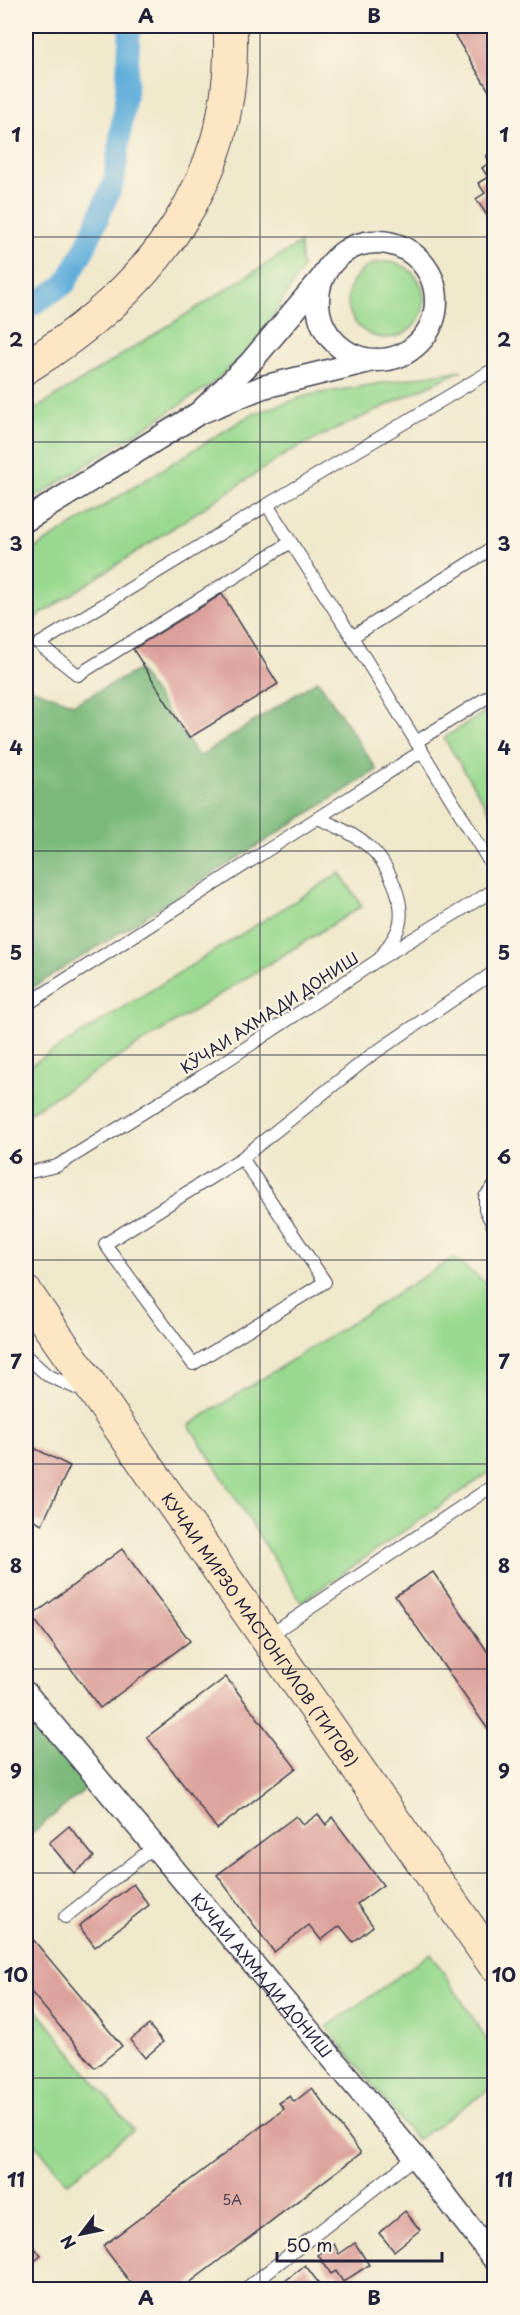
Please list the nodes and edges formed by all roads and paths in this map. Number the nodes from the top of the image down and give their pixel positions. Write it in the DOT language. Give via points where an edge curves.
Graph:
graph roads {
  1 [pos="230,26"];
  2 [pos="321,278"];
  3 [pos="372,361"];
  4 [pos="26,367"];
  5 [pos="495,369"];
  6 [pos="199,412"];
  7 [pos="267,505"];
  8 [pos="26,520"];
  9 [pos="291,542"];
  10 [pos="495,546"];
  11 [pos="352,637"];
  12 [pos="495,693"];
  13 [pos="419,747"];
  14 [pos="318,818"];
  15 [pos="495,869"];
  16 [pos="495,890"];
  17 [pos="378,960"];
  18 [pos="495,972"];
  19 [pos="26,1005"];
  20 [pos="242,1158"];
  21 [pos="26,1173"];
  22 [pos="495,1186"];
  23 [pos="495,1228"];
  24 [pos="26,1293"];
  25 [pos="26,1356"];
  26 [pos="99,1399"];
  27 [pos="495,1485"];
  28 [pos="267,1637"];
  29 [pos="26,1693"];
  30 [pos="154,1847"];
  31 [pos="64,1917"];
  32 [pos="495,1965"];
  33 [pos="415,2157"];
  34 [pos="495,2259"];
  35 [pos="244,2289"];
  1 -- 4 [label="street" via="230,80 221,125 209,166 173,233 151,265 104,312"];
  2 -- 3 [label="street" via="318,315 326,332 338,347 354,357"];
  2 -- 3 [label="street" via="331,262 346,250 381,241 406,250 427,268 436,295 433,323 423,340 391,360"];
  2 -- 6 [label="street" via="250,363"];
  3 -- 6 [label="street" via="263,387"];
  5 -- 7 [label="lane"];
  6 -- 8 [label="street"];
  7 -- 9 [label="lane"];
  7 -- 9 [label="lane" via="39,644 78,675"];
  9 -- 11 [label="lane"];
  10 -- 11 [label="lane"];
  11 -- 13 [label="lane"];
  12 -- 13 [label="lane"];
  13 -- 14 [label="lane"];
  13 -- 15 [label="lane"];
  14 -- 17 [label="lane, КӮЧАИ АХМАДИ ДОНИШ" via="348,831 370,847 392,879 402,903 399,928"];
  14 -- 19 [label="lane"];
  16 -- 17 [label="lane"];
  17 -- 21 [label="lane, КӮЧАИ АХМАДИ ДОНИШ" via="220,1065 57,1166"];
  18 -- 20 [label="lane" via="370,1056"];
  20 -- 20 [label="lane" via="105,1244 193,1364 325,1282"];
  22 -- 23 [label="lane" via="485,1197 485,1209"];
  24 -- 26 [label="street, КУЧАИ МИРЗО МАСТОНГУЛОВ (ТИТОВ)"];
  25 -- 26 [label="lane" via="47,1375"];
  26 -- 28 [label="street, КУЧАИ МИРЗО МАСТОНГУЛОВ (ТИТОВ)"];
  27 -- 28 [label="lane"];
  28 -- 32 [label="street, КУЧАИ МИРЗО МАСТОНГУЛОВ (ТИТОВ)"];
  29 -- 30 [label="street, КУЧАИ АХМАДИ ДОНИШ"];
  30 -- 31 [label="lane"];
  30 -- 33 [label="street, КУЧАИ АХМАДИ ДОНИШ"];
  33 -- 34 [label="street, КУЧАИ АХМАДИ ДОНИШ"];
  33 -- 35 [label="lane"];
}
